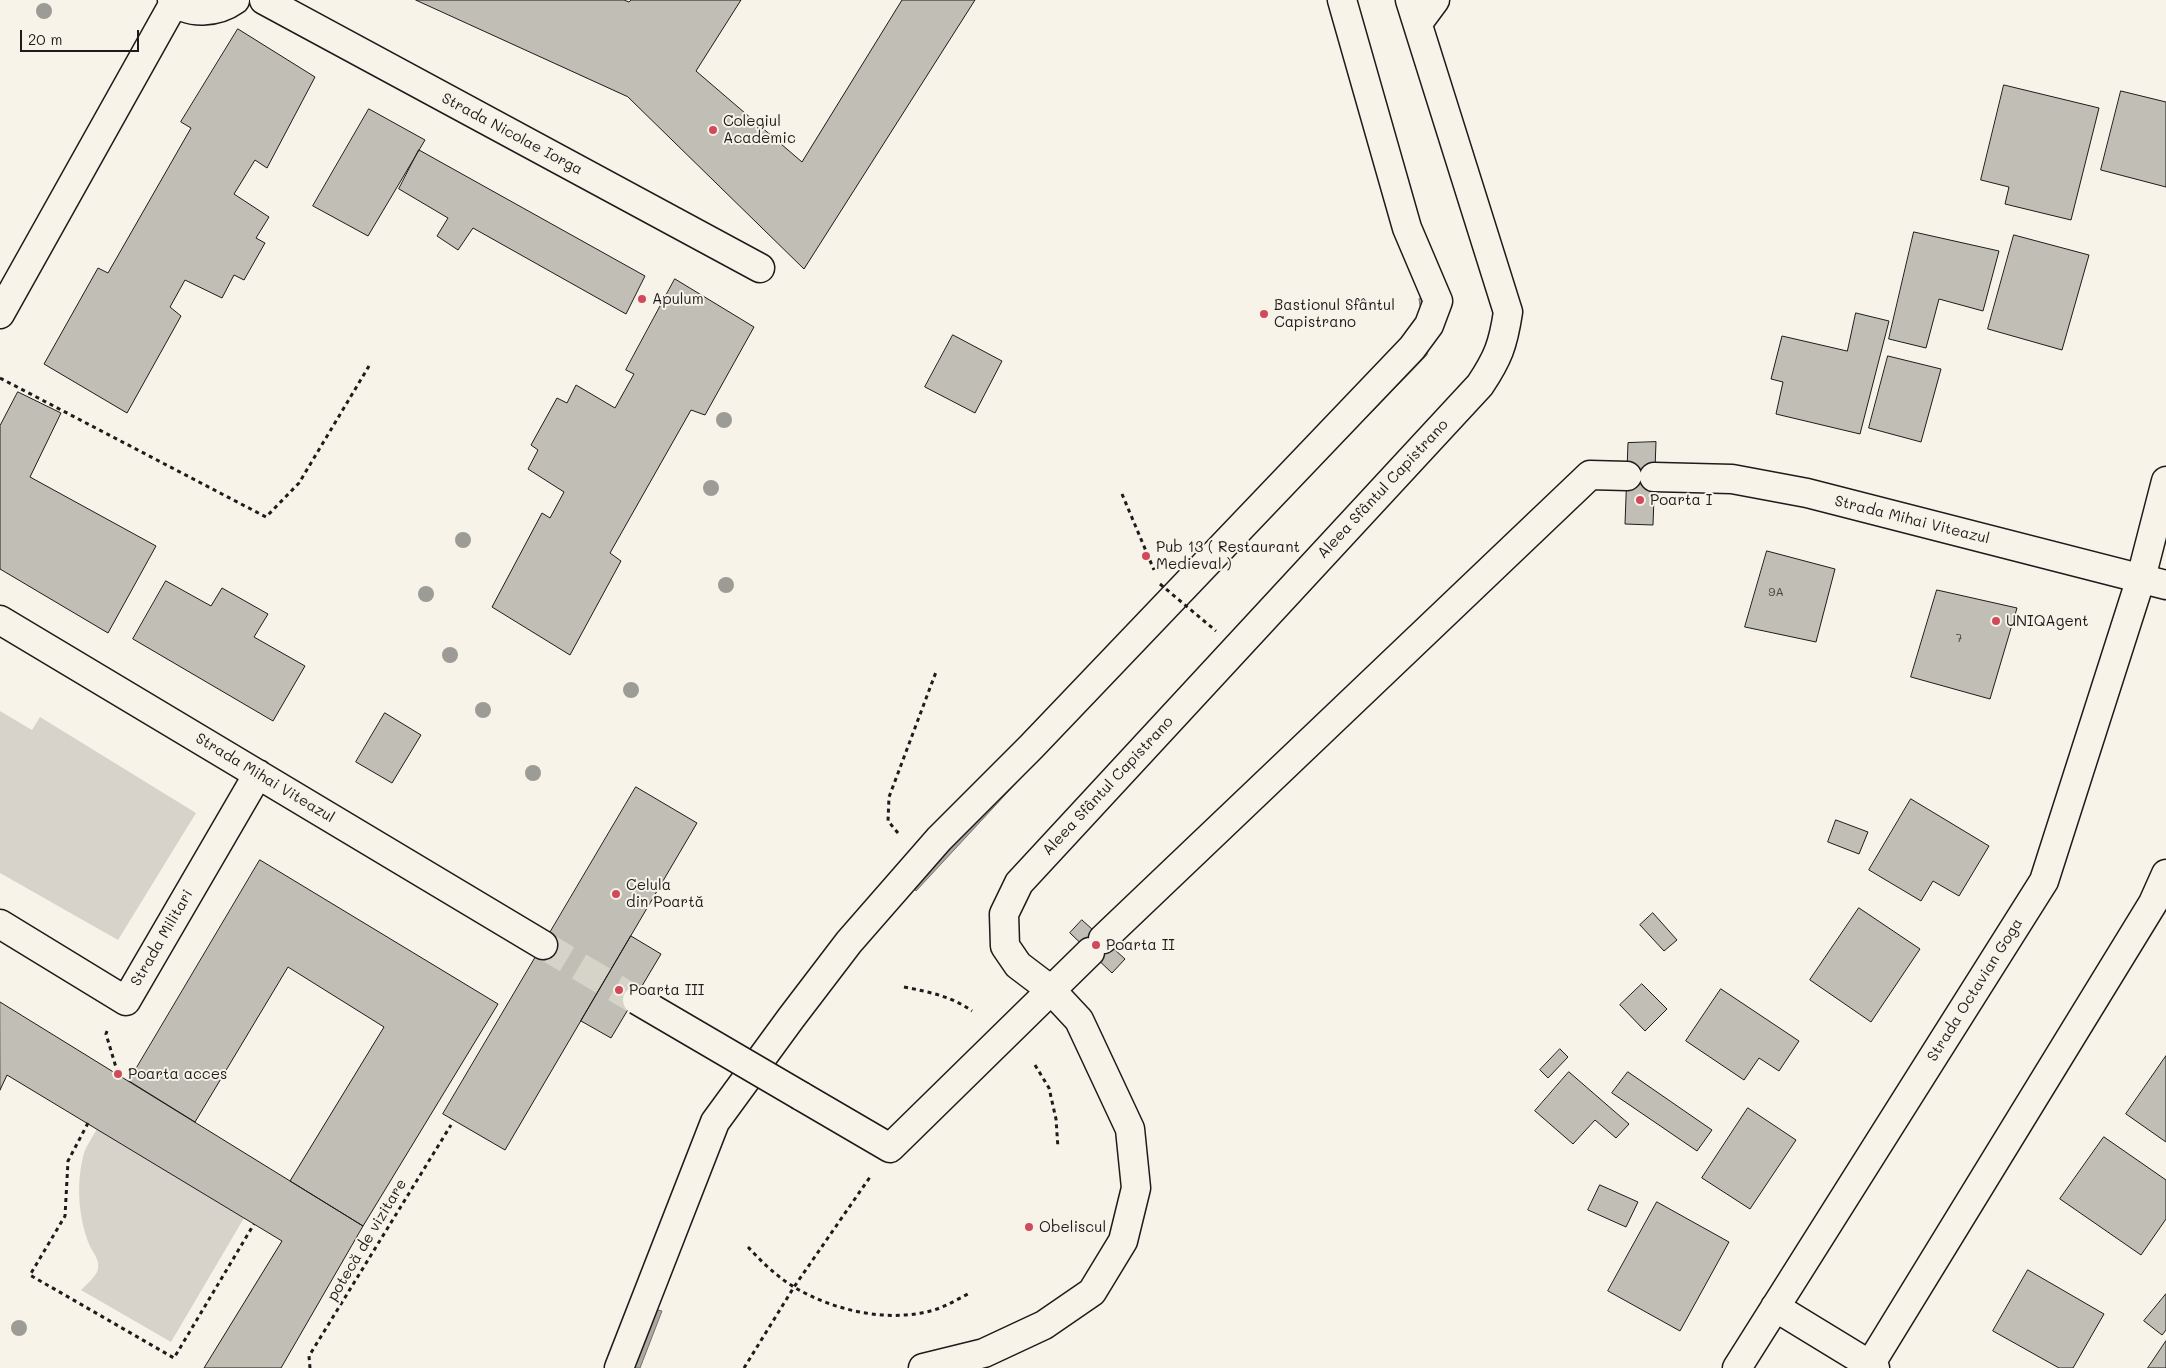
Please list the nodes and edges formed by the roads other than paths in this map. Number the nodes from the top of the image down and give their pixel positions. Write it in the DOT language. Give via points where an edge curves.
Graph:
graph roads {
  1 [pos="235,0"];
  2 [pos="264,0"];
  3 [pos="1342,0"];
  4 [pos="1435,0"];
  5 [pos="173,1"];
  6 [pos="1414,11"];
  7 [pos="760,268"];
  8 [pos="0,314"];
  9 [pos="1627,476"];
  10 [pos="1654,477"];
  11 [pos="2166,481"];
  12 [pos="2154,582"];
  13 [pos="0,620"];
  14 [pos="258,774"];
  15 [pos="2166,874"];
  16 [pos="0,924"];
  17 [pos="536,941"];
  18 [pos="1051,990"];
  19 [pos="636,999"];
  20 [pos="1775,1307"];
  21 [pos="1871,1367"];
  22 [pos="619,1368"];
  23 [pos="923,1368"];
  24 [pos="1737,1368"];
  1 -- 5 [label="street" via="220,8 204,11 189,9"];
  2 -- 7 [label="street, Strada Nicolae Iorga"];
  3 -- 22 [label="street" via="1408,228 1438,301 1429,326 1412,348 921,860 849,942 715,1122"];
  4 -- 6 [label="street"];
  5 -- 8 [label="street"];
  6 -- 18 [label="street, Aleea Sfântul Capistrano" via="1508,312 1503,342 1480,385 1019,883 1004,914 1005,946 1018,965"];
  9 -- 18 [label="street" via="1590,475"];
  10 -- 12 [label="street, Strada Mihai Viteazul" via="1732,479 1807,493"];
  11 -- 12 [label="street, Strada Octavian Goga"];
  12 -- 20 [label="street, Strada Octavian Goga" via="2044,881"];
  13 -- 14 [label="street, Strada Mihai Viteazul"];
  14 -- 16 [label="street, Strada Militari" via="126,1001"];
  14 -- 17 [label="street, Strada Mihai Viteazul"];
  15 -- 21 [label="street" via="2153,903"];
  18 -- 19 [label="street, bridge" via="890,1148"];
  18 -- 23 [label="street, Aleea Sfântul Capistrano" via="1079,1020 1130,1129 1136,1188 1123,1241 1092,1292 1044,1325 984,1352"];
  20 -- 21 [label="street"];
  20 -- 24 [label="street, Strada Octavian Goga"];
}
